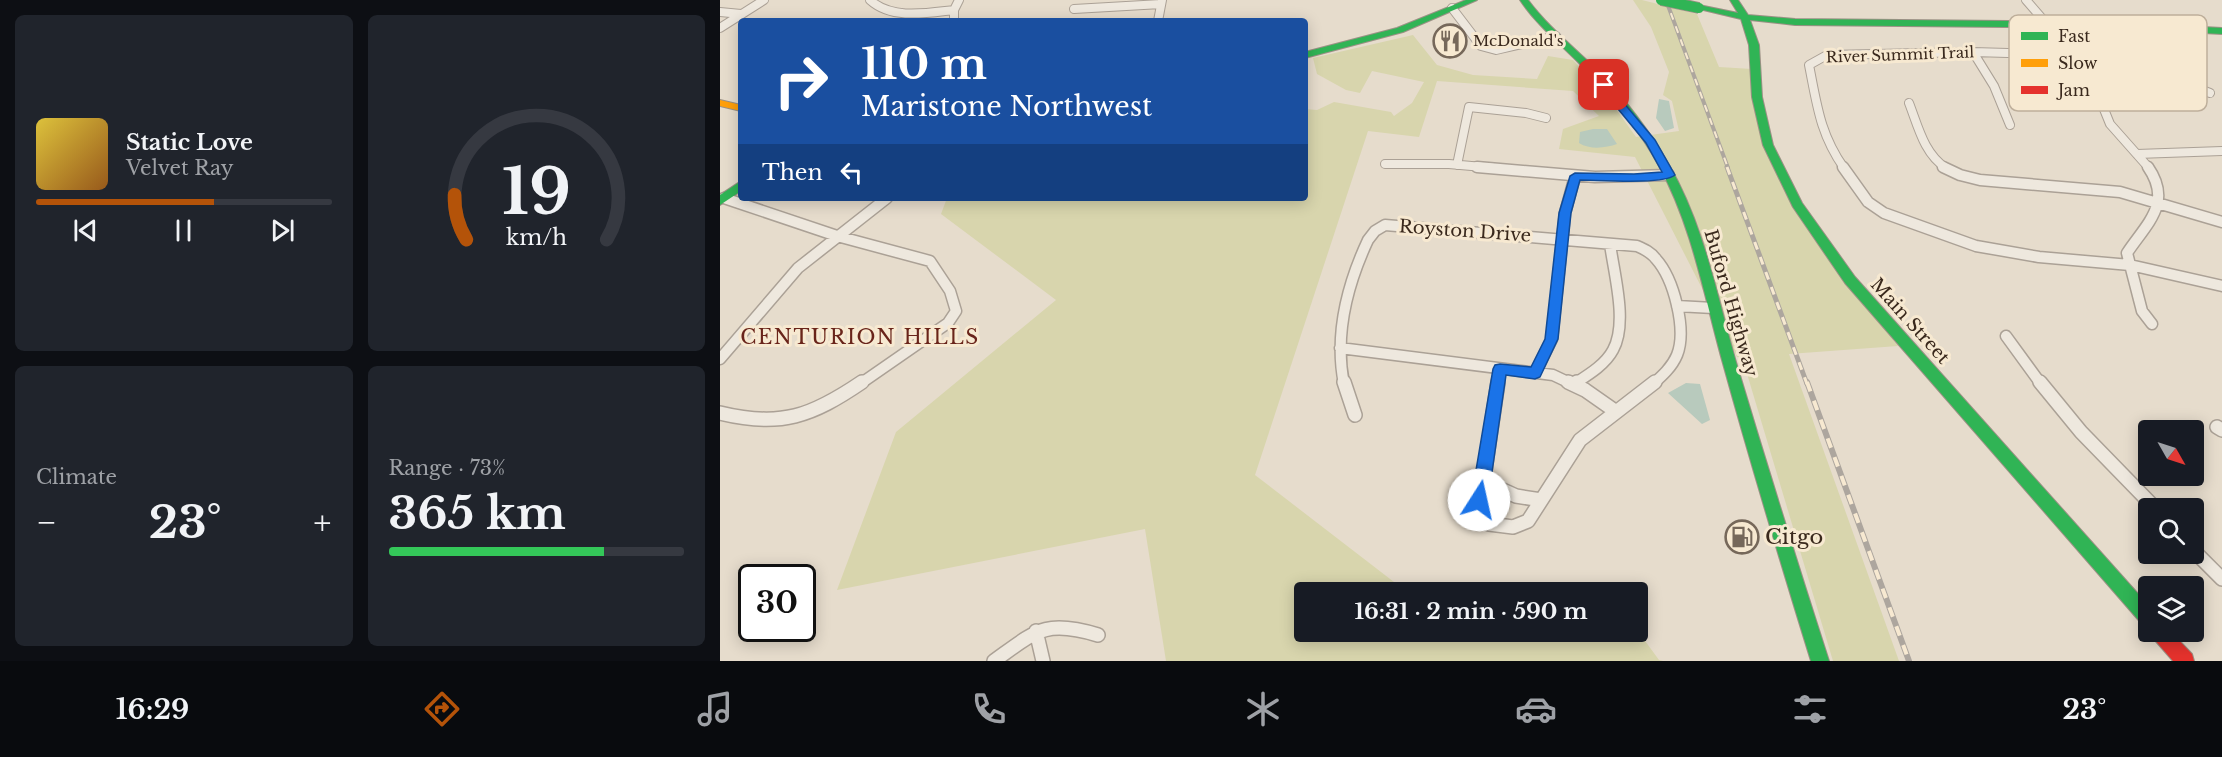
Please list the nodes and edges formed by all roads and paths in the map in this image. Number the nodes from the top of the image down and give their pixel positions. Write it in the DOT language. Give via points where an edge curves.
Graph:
graph roads {
  1 [pos="764,0"];
  2 [pos="870,0"];
  3 [pos="959,0"];
  4 [pos="1473,0"];
  5 [pos="1661,0"];
  6 [pos="1734,0"];
  7 [pos="2026,0"];
  8 [pos="1162,2"];
  9 [pos="1522,2"];
  10 [pos="1452,8"];
  11 [pos="1074,9"];
  12 [pos="954,10"];
  13 [pos="720,12"];
  14 [pos="741,14"];
  15 [pos="2039,15"];
  16 [pos="1745,17"];
  17 [pos="954,18"];
  18 [pos="1159,18"];
  19 [pos="2009,25"];
  20 [pos="720,28"];
  21 [pos="2207,30"];
  22 [pos="2222,31"];
  23 [pos="1556,36"];
  24 [pos="1973,52"];
  25 [pos="2009,53"];
  26 [pos="1308,54"];
  27 [pos="2207,92"];
  28 [pos="2210,93"];
  29 [pos="720,103"];
  30 [pos="1909,103"];
  31 [pos="738,107"];
  32 [pos="2104,111"];
  33 [pos="1546,118"];
  34 [pos="2010,125"];
  35 [pos="2222,151"];
  36 [pos="2137,154"];
  37 [pos="1385,164"];
  38 [pos="1457,165"];
  39 [pos="1669,175"];
  40 [pos="1575,176"];
  41 [pos="738,187"];
  42 [pos="722,199"];
  43 [pos="883,201"];
  44 [pos="2158,202"];
  45 [pos="2222,222"];
  46 [pos="837,236"];
  47 [pos="1561,239"];
  48 [pos="1610,244"];
  49 [pos="2130,264"];
  50 [pos="2222,286"];
  51 [pos="1677,306"];
  52 [pos="1713,308"];
  53 [pos="2152,324"];
  54 [pos="2006,336"];
  55 [pos="1340,348"];
  56 [pos="720,358"];
  57 [pos="1500,369"];
  58 [pos="1535,373"];
  59 [pos="1574,384"];
  60 [pos="1615,411"];
  61 [pos="720,413"];
  62 [pos="1355,414"];
  63 [pos="1483,481"];
  64 [pos="2145,498"];
  65 [pos="1541,501"];
  66 [pos="2204,561"];
  67 [pos="2222,579"];
  68 [pos="2138,607"];
  69 [pos="1036,631"];
  70 [pos="1098,635"];
  71 [pos="2168,642"];
  72 [pos="994,661"];
  73 [pos="1043,661"];
  74 [pos="1820,661"];
  75 [pos="2185,661"];
  1 -- 14 [label="street"];
  2 -- 12 [label="street" via="882,9 900,13"];
  3 -- 12 [label="street"];
  4 -- 10 [label="street"];
  5 -- 16 [label="street, bridge"];
  6 -- 16 [label="street, Main Street"];
  7 -- 15 [label="street"];
  8 -- 11 [label="street"];
  8 -- 18 [label="street"];
  9 -- 23 [label="street, Buford Highway"];
  10 -- 23 [label="street" via="1481,46 1496,50"];
  10 -- 26 [label="street" via="1400,30"];
  12 -- 17 [label="street"];
  13 -- 14 [label="street"];
  14 -- 20 [label="street"];
  16 -- 19 [label="street" via="1795,22"];
  16 -- 68 [label="street, Main Street" via="1754,45 1757,97 1768,145 1797,204 1822,242 1850,280"];
  21 -- 22 [label="street"];
  23 -- 39 [label="street, Buford Highway" via="1623,105 1651,142"];
  24 -- 25 [label="street, River Summit Trail"];
  24 -- 34 [label="street" via="1994,86"];
  24 -- 49 [label="street, River Summit Trail" via="1827,55 1816,59 1809,65 1819,118 1840,164 1868,201 1884,213 1921,228 1976,246 2039,257"];
  27 -- 28 [label="street"];
  29 -- 31 [label="street"];
  30 -- 44 [label="street" via="1933,158 1955,173 1986,180 2080,186"];
  32 -- 36 [label="street" via="2125,144"];
  33 -- 38 [label="street" via="1526,112 1469,107"];
  35 -- 36 [label="street"];
  36 -- 44 [label="street" via="2153,172"];
  37 -- 38 [label="street"];
  38 -- 40 [label="street"];
  39 -- 40 [label="street"];
  39 -- 52 [label="street, Buford Highway" via="1691,229"];
  40 -- 47 [label="street"];
  41 -- 42 [label="street"];
  42 -- 46 [label="street"];
  43 -- 46 [label="street"];
  44 -- 45 [label="street"];
  44 -- 49 [label="street" via="2127,253"];
  46 -- 56 [label="street" via="798,268"];
  46 -- 61 [label="street" via="930,261 949,289 956,311 948,323 814,411 766,420"];
  47 -- 48 [label="street, Royston Drive"];
  47 -- 55 [label="street, Royston Drive" via="1381,226 1367,241 1340,328"];
  47 -- 58 [label="street" via="1552,339"];
  48 -- 51 [label="street, Royston Drive" via="1637,246 1654,255 1660,261"];
  48 -- 59 [label="street" via="1618,338 1613,351 1595,370"];
  49 -- 50 [label="street, River Summit Trail"];
  49 -- 53 [label="street" via="2142,310"];
  51 -- 52 [label="street"];
  51 -- 60 [label="street, Royston Drive" via="1682,336 1674,364"];
  52 -- 74 [label="street, Buford Highway"];
  54 -- 64 [label="street" via="2081,432"];
  55 -- 57 [label="street"];
  55 -- 62 [label="street, Royston Drive" via="1347,402"];
  57 -- 58 [label="street"];
  57 -- 63 [label="street, Royston Drive"];
  58 -- 59 [label="street"];
  59 -- 60 [label="street"];
  60 -- 65 [label="street, Royston Drive" via="1582,438"];
  63 -- 65 [label="street" via="1516,496"];
  63 -- 65 [label="street, Royston Drive" via="1479,510 1490,524 1522,525"];
  66 -- 67 [label="street"];
  69 -- 70 [label="street" via="1071,627"];
  69 -- 72 [label="street"];
  69 -- 73 [label="street"];
  71 -- 75 [label="street"];
}
